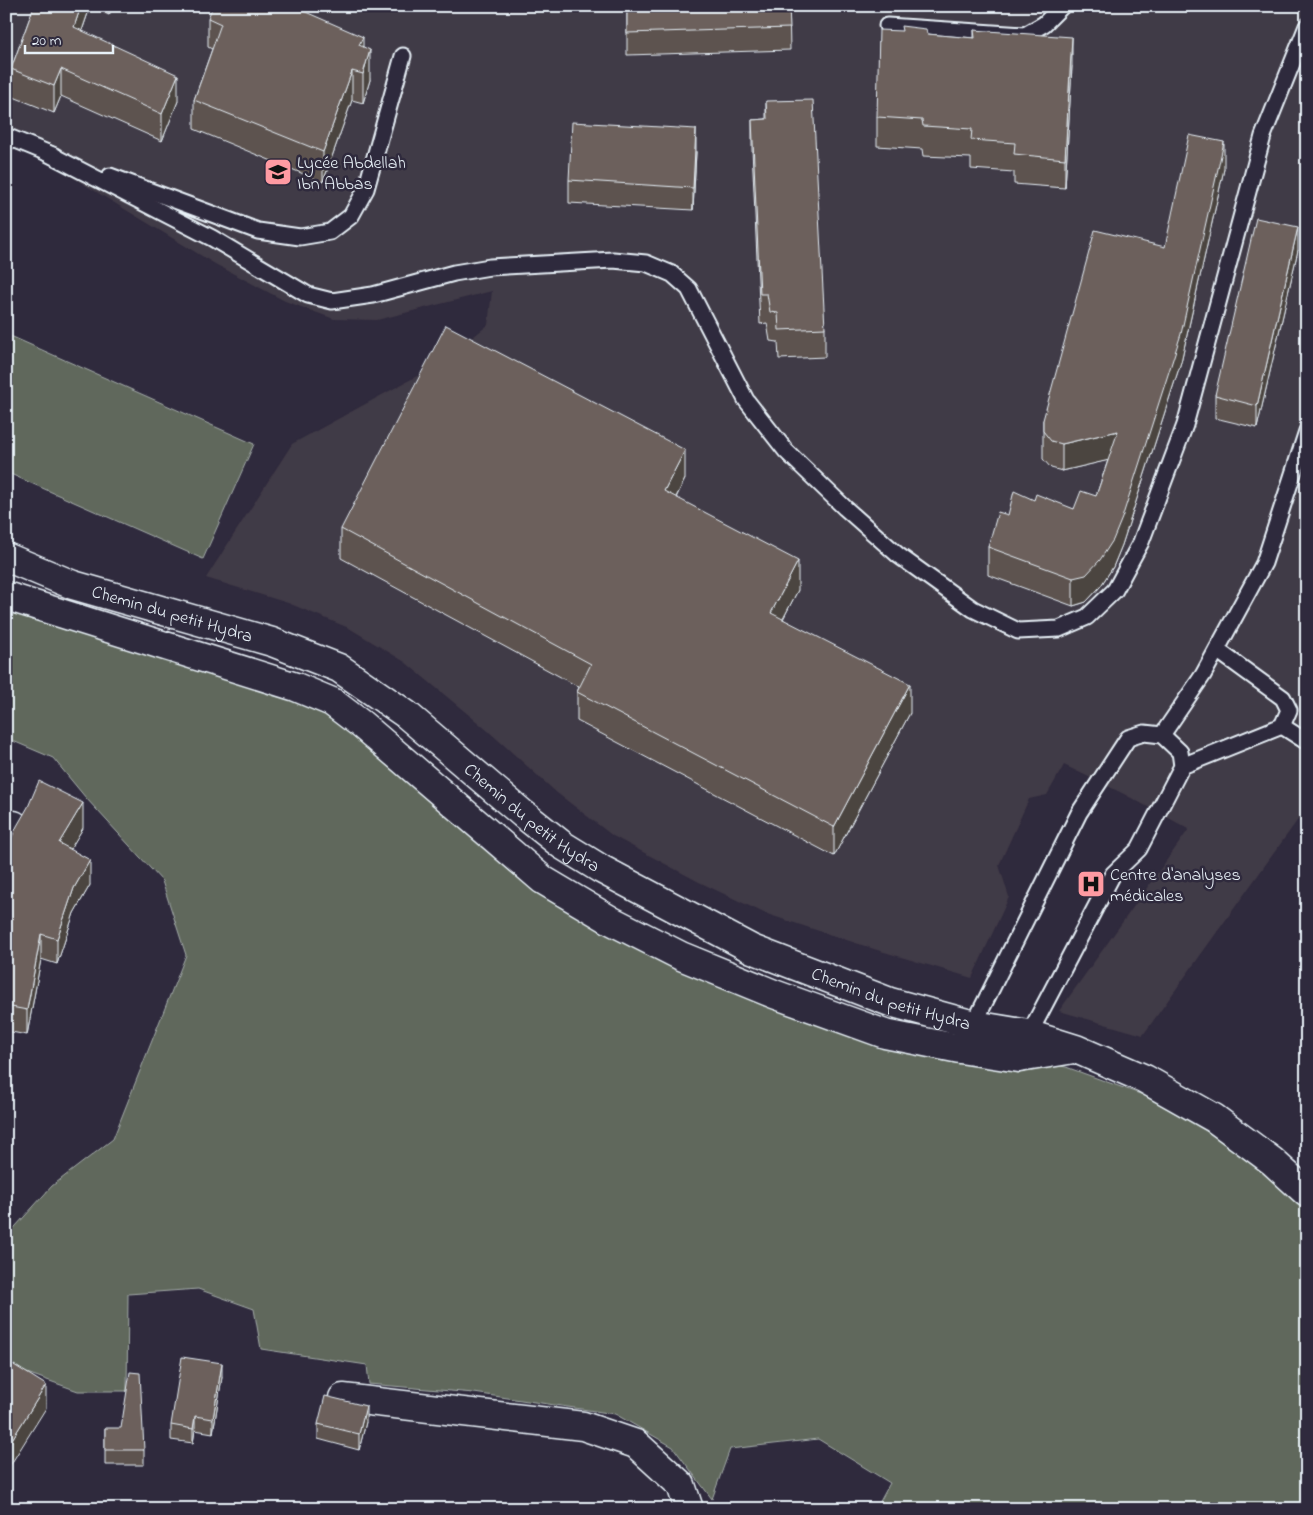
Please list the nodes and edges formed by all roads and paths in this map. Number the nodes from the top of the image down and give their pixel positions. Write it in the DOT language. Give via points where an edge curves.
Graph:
graph roads {
  1 [pos="1062,6"];
  2 [pos="887,26"];
  3 [pos="1307,26"];
  4 [pos="403,56"];
  5 [pos="6,136"];
  6 [pos="47,153"];
  7 [pos="1307,431"];
  8 [pos="6,557"];
  9 [pos="6,596"];
  10 [pos="1217,650"];
  11 [pos="1282,726"];
  12 [pos="1162,735"];
  13 [pos="1307,742"];
  14 [pos="1182,766"];
  15 [pos="974,1025"];
  16 [pos="1023,1046"];
  17 [pos="960,1049"];
  18 [pos="1307,1193"];
  19 [pos="343,1398"];
  20 [pos="689,1509"];
  1 -- 2 [label="lane" via="1044,24 1025,35"];
  3 -- 6 [label="lane" via="1263,136 1186,425 1142,542 1115,590 1087,617 1059,629 1018,631 973,609 898,555 845,508 786,451 746,400 689,289 672,274 646,263 614,260 490,267 454,273 373,296 332,301 308,296 212,238"];
  4 -- 6 [label="lane" via="366,190 351,216 330,232 300,237 258,231"];
  5 -- 6 [label="lane"];
  7 -- 10 [label="lane" via="1264,563"];
  8 -- 15 [label="main road, Chemin du petit Hydra" via="73,585 272,642 339,668 407,715 562,845 601,869 752,949 890,1002"];
  9 -- 17 [label="main road, Chemin du petit Hydra" via="296,687 332,702 543,880 612,921 681,956 774,994 885,1034"];
  10 -- 11 [label="lane" via="1283,698 1290,710"];
  10 -- 12 [label="lane"];
  11 -- 13 [label="lane"];
  11 -- 14 [label="lane"];
  12 -- 14 [label="lane" via="1180,752"];
  12 -- 15 [label="lane" via="1144,733 1128,738 1079,813"];
  14 -- 16 [label="lane" via="1139,849 1113,874"];
  15 -- 16 [label="main road, Chemin du petit Hydra"];
  15 -- 17 [label="lane"];
  16 -- 17 [label="main road, Chemin du petit Hydra"];
  16 -- 18 [label="main road, Chemin du petit Hydra" via="1076,1049 1145,1079 1214,1118 1272,1161"];
  19 -- 20 [label="main road" via="583,1426 636,1444 681,1485"];
}
